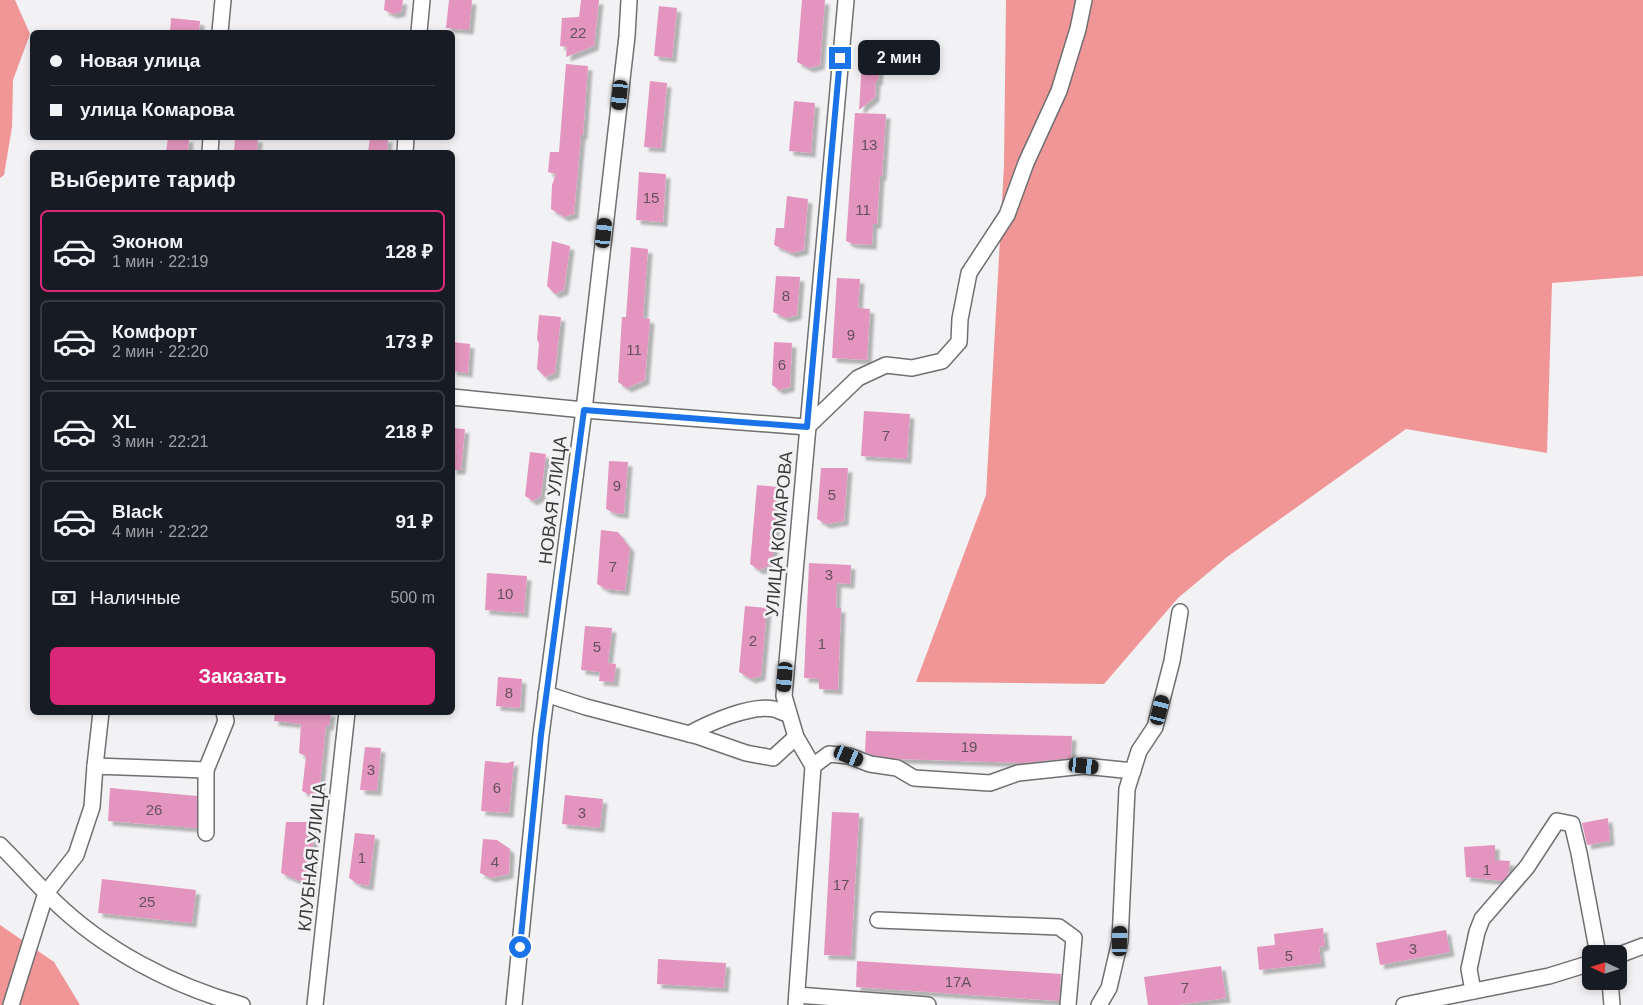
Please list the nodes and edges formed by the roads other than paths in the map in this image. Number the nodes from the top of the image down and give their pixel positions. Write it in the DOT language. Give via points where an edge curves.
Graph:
graph roads {
  1 [pos="223,0"];
  2 [pos="422,0"];
  3 [pos="629,0"];
  4 [pos="846,0"];
  5 [pos="1084,0"];
  6 [pos="220,30"];
  7 [pos="418,30"];
  8 [pos="455,397"];
  9 [pos="584,410"];
  10 [pos="807,427"];
  11 [pos="1180,612"];
  12 [pos="546,694"];
  13 [pos="788,714"];
  14 [pos="101,715"];
  15 [pos="225,715"];
  16 [pos="347,715"];
  17 [pos="689,734"];
  18 [pos="796,737"];
  19 [pos="95,766"];
  20 [pos="813,766"];
  21 [pos="206,770"];
  22 [pos="1133,771"];
  23 [pos="206,833"];
  24 [pos="0,845"];
  25 [pos="46,893"];
  26 [pos="878,920"];
  27 [pos="1596,945"];
  28 [pos="1643,946"];
  29 [pos="1628,952"];
  30 [pos="1582,967"];
  31 [pos="1611,990"];
  32 [pos="1473,991"];
  33 [pos="797,1000"];
  34 [pos="10,1005"];
  35 [pos="242,1005"];
  36 [pos="315,1005"];
  37 [pos="514,1005"];
  38 [pos="928,1005"];
  39 [pos="1068,1005"];
  40 [pos="1099,1005"];
  41 [pos="1404,1005"];
  42 [pos="1612,1005"];
  1 -- 6 [label="street"];
  2 -- 7 [label="street"];
  3 -- 9 [label="street, НОВАЯ УЛИЦА"];
  4 -- 10 [label="street, УЛИЦА КОМАРОВА"];
  5 -- 10 [label="street" via="1060,91 1026,163 1007,215 969,272 959,342 942,362 912,368 886,365 858,378"];
  8 -- 9 [label="street"];
  9 -- 10 [label="street"];
  9 -- 12 [label="street, НОВАЯ УЛИЦА"];
  10 -- 13 [label="street, УЛИЦА КОМАРОВА" via="784,696"];
  11 -- 22 [label="street" via="1172,661 1155,727 1139,751"];
  12 -- 17 [label="street"];
  12 -- 37 [label="street, НОВАЯ УЛИЦА"];
  13 -- 17 [label="street" via="773,708 743,711"];
  13 -- 18 [label="street, УЛИЦА КОМАРОВА"];
  14 -- 19 [label="street"];
  15 -- 21 [label="street" via="226,721"];
  16 -- 36 [label="street, КЛУБНАЯ УЛИЦА"];
  17 -- 18 [label="street" via="746,753 773,758"];
  18 -- 20 [label="street, УЛИЦА КОМАРОВА"];
  19 -- 21 [label="street"];
  19 -- 25 [label="street" via="92,807 76,854"];
  20 -- 22 [label="street" via="829,754 897,768 914,778 990,783 1018,773 1084,766"];
  20 -- 33 [label="street"];
  21 -- 23 [label="street"];
  22 -- 40 [label="street" via="1127,789 1120,941 1108,988"];
  24 -- 25 [label="street"];
  25 -- 34 [label="street"];
  25 -- 35 [label="street" via="116,950 212,997"];
  26 -- 39 [label="street" via="1059,927 1074,938"];
  27 -- 32 [label="street" via="1572,824 1557,821 1527,867 1482,918 1469,969"];
  28 -- 29 [label="street"];
  30 -- 32 [label="street"];
  31 -- 42 [label="street"];
  32 -- 41 [label="street"];
  33 -- 38 [label="street"];
}
